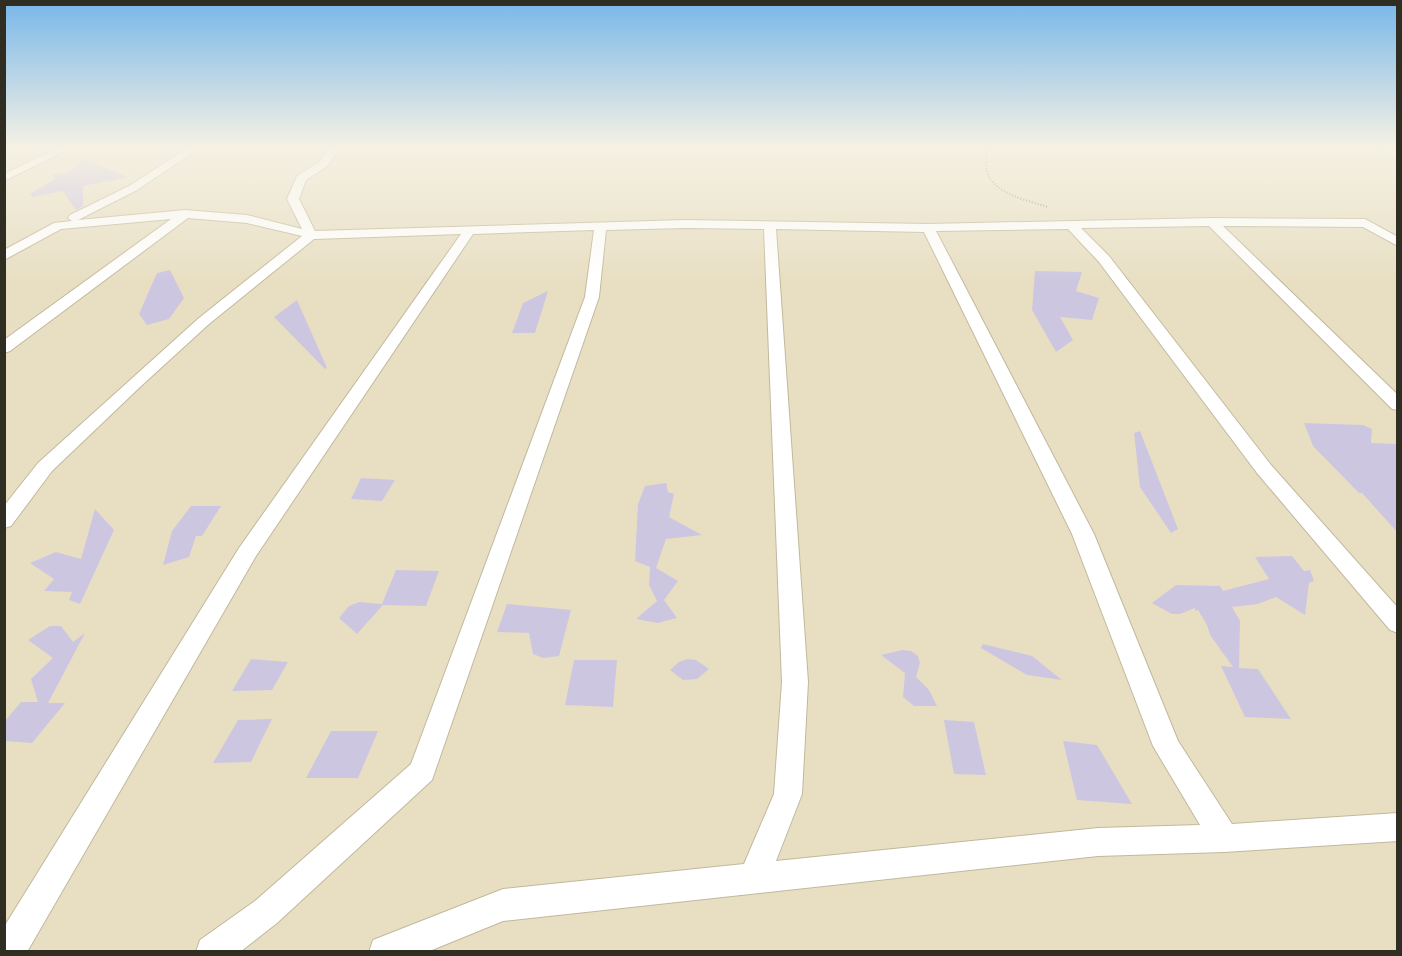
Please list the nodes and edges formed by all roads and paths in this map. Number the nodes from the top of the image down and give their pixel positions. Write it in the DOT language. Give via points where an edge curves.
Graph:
graph roads {
  1 [pos="127,192"];
  2 [pos="296,192"];
  3 [pos="1007,192"];
  4 [pos="185,214"];
  5 [pos="1212,222"];
  6 [pos="1072,225"];
  7 [pos="58,226"];
  8 [pos="600,227"];
  9 [pos="770,227"];
  10 [pos="928,228"];
  11 [pos="469,231"];
  12 [pos="311,235"];
  13 [pos="1398,242"];
  14 [pos="4,256"];
  15 [pos="4,348"];
  16 [pos="1398,405"];
  17 [pos="4,521"];
  18 [pos="1398,624"];
  19 [pos="1398,827"];
  20 [pos="1224,838"];
  21 [pos="753,879"];
  22 [pos="8,951"];
  23 [pos="212,951"];
  24 [pos="385,951"];
  1 -- 7 [label="street"];
  2 -- 12 [label="street" via="293,199"];
  3 -- 6 [label="path" via="1052,208"];
  4 -- 7 [label="street"];
  4 -- 12 [label="street" via="247,219"];
  4 -- 15 [label="street"];
  5 -- 6 [label="street"];
  5 -- 13 [label="street" via="1365,223"];
  5 -- 16 [label="street"];
  6 -- 10 [label="street"];
  6 -- 18 [label="street" via="1104,259 1264,469"];
  7 -- 14 [label="street"];
  8 -- 9 [label="street"];
  8 -- 11 [label="street"];
  8 -- 23 [label="street" via="592,297 422,771 266,912"];
  9 -- 10 [label="street"];
  9 -- 21 [label="street" via="795,682 788,794"];
  10 -- 20 [label="street" via="1083,534 1167,746"];
  11 -- 12 [label="street"];
  11 -- 22 [label="street" via="247,553"];
  12 -- 17 [label="street" via="204,321 134,384 45,467"];
  19 -- 20 [label="street"];
  20 -- 21 [label="street" via="1098,842"];
  21 -- 24 [label="street" via="503,905"];
}
